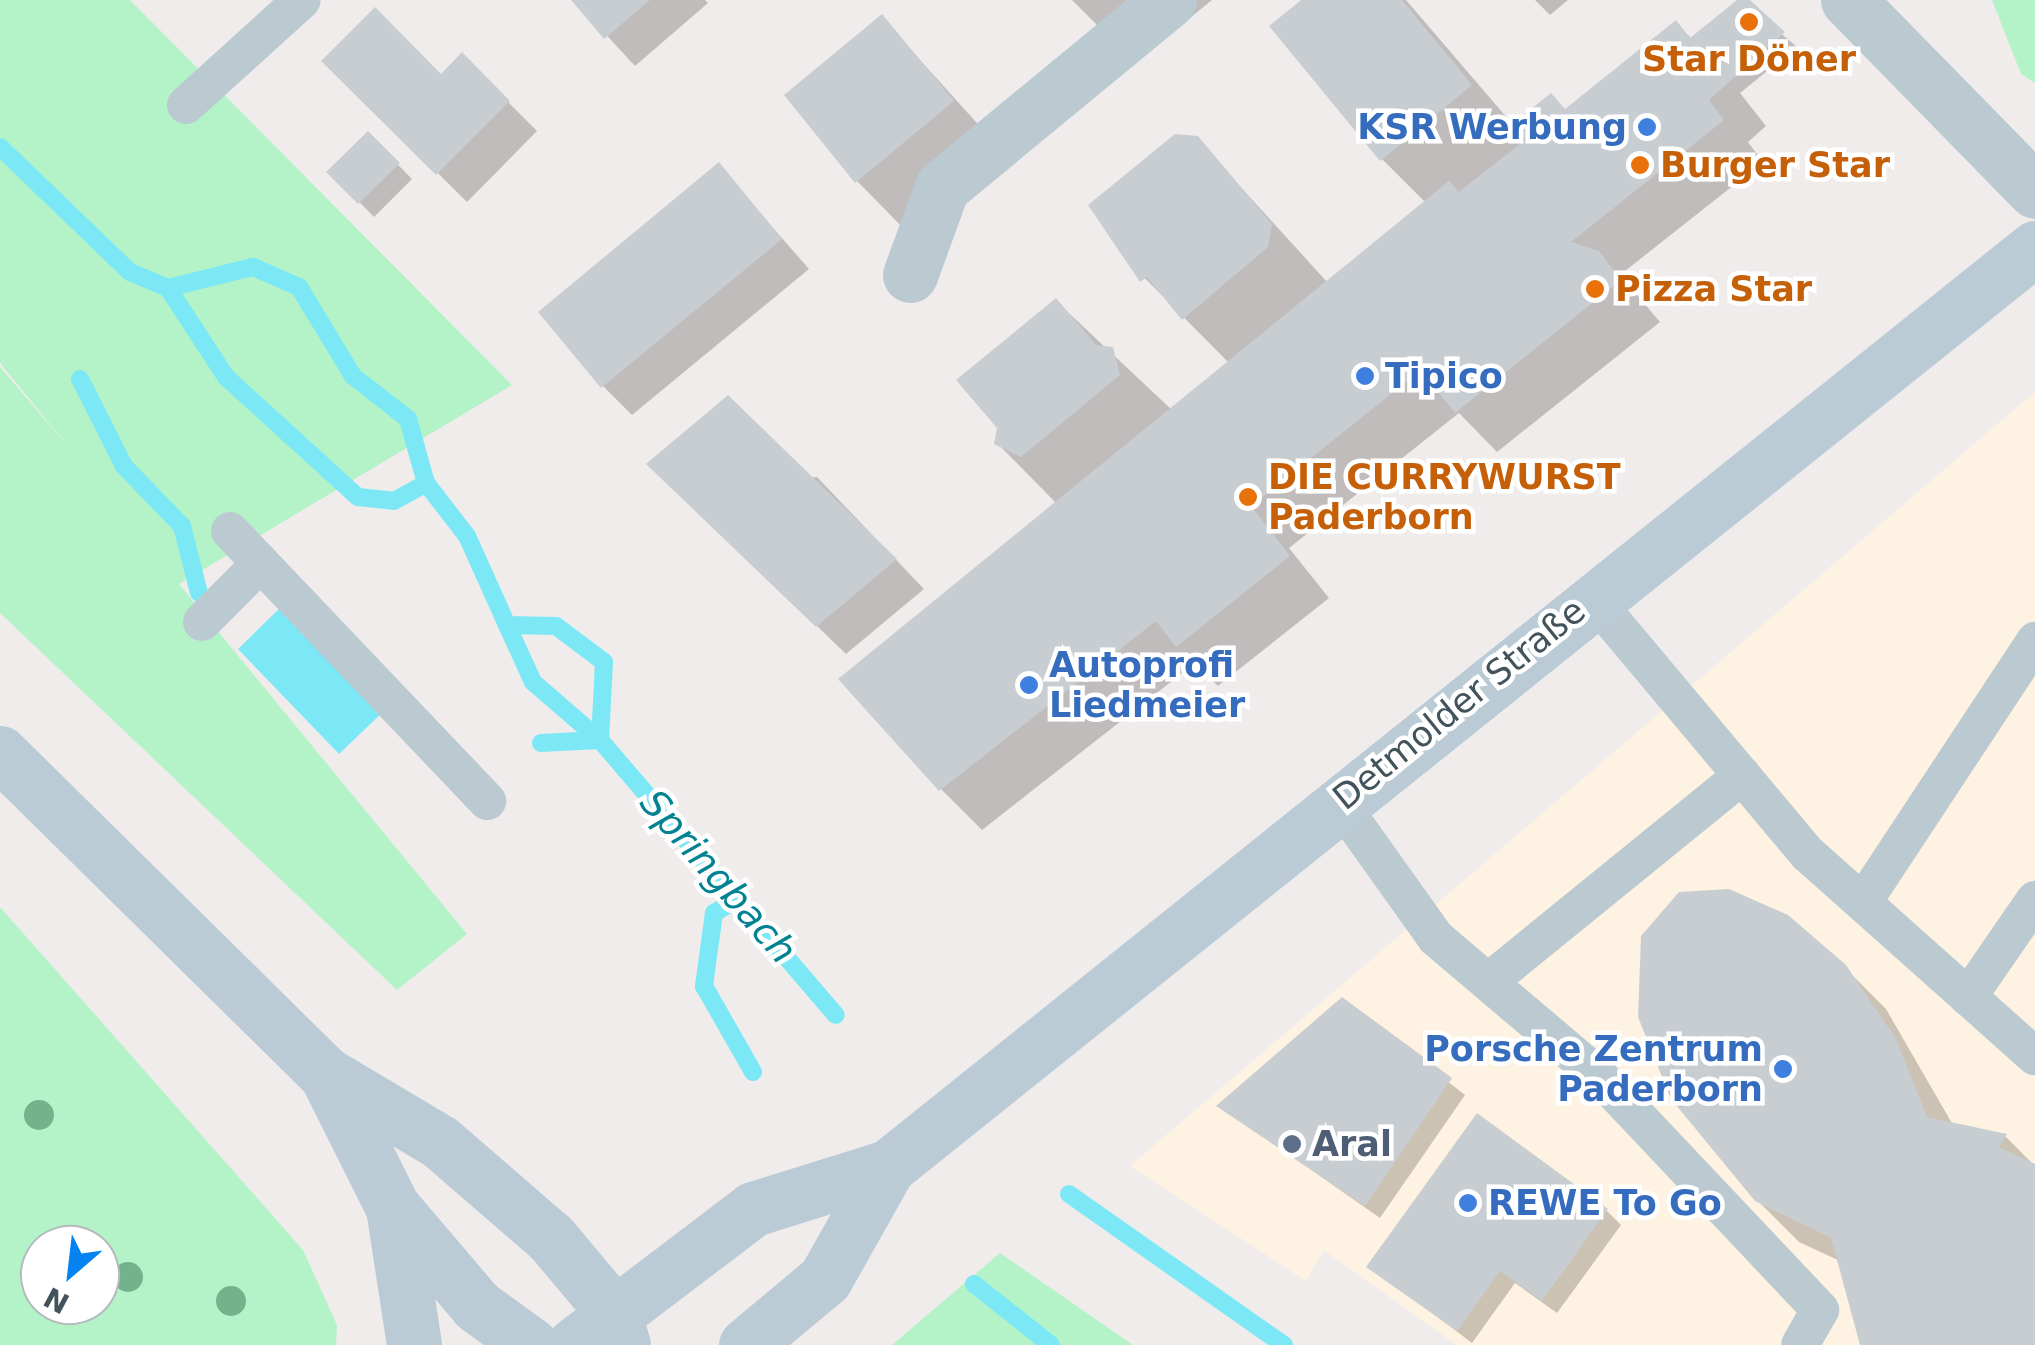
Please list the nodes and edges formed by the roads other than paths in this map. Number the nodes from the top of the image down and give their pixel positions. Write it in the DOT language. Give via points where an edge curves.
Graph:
graph roads {
  1 [pos="302,0"];
  2 [pos="1168,0"];
  3 [pos="1848,0"];
  4 [pos="186,104"];
  5 [pos="2035,191"];
  6 [pos="2035,248"];
  7 [pos="910,275"];
  8 [pos="230,530"];
  9 [pos="261,563"];
  10 [pos="1592,596"];
  11 [pos="202,622"];
  12 [pos="2035,641"];
  13 [pos="0,753"];
  14 [pos="1742,776"];
  15 [pos="487,801"];
  16 [pos="1338,802"];
  17 [pos="2035,900"];
  18 [pos="1862,902"];
  19 [pos="1494,978"];
  20 [pos="1968,996"];
  21 [pos="2035,1056"];
  22 [pos="326,1074"];
  23 [pos="888,1167"];
  24 [pos="392,1206"];
  25 [pos="603,1334"];
  26 [pos="414,1345"];
  27 [pos="531,1345"];
  28 [pos="746,1345"];
  29 [pos="1800,1345"];
  1 -- 4 [label="lane"];
  2 -- 7 [label="street" via="942,187"];
  3 -- 5 [label="street"];
  6 -- 10 [label="main road, Detmolder Straße"];
  8 -- 9 [label="lane"];
  9 -- 11 [label="lane"];
  9 -- 15 [label="lane"];
  10 -- 14 [label="lane"];
  10 -- 16 [label="main road, Detmolder Straße"];
  12 -- 18 [label="lane"];
  13 -- 22 [label="main road"];
  14 -- 18 [label="lane"];
  14 -- 19 [label="lane"];
  16 -- 19 [label="lane" via="1436,938"];
  16 -- 23 [label="main road, Detmolder Straße"];
  17 -- 20 [label="lane"];
  18 -- 20 [label="lane"];
  19 -- 29 [label="lane" via="1820,1310"];
  20 -- 21 [label="lane"];
  22 -- 24 [label="main road"];
  22 -- 25 [label="main road" via="440,1142 552,1238"];
  23 -- 25 [label="main road, Detmolder Straße" via="753,1209"];
  23 -- 28 [label="main road, Detmolder Straße" via="825,1279"];
  24 -- 26 [label="main road"];
  24 -- 27 [label="main road" via="477,1306"];
}
